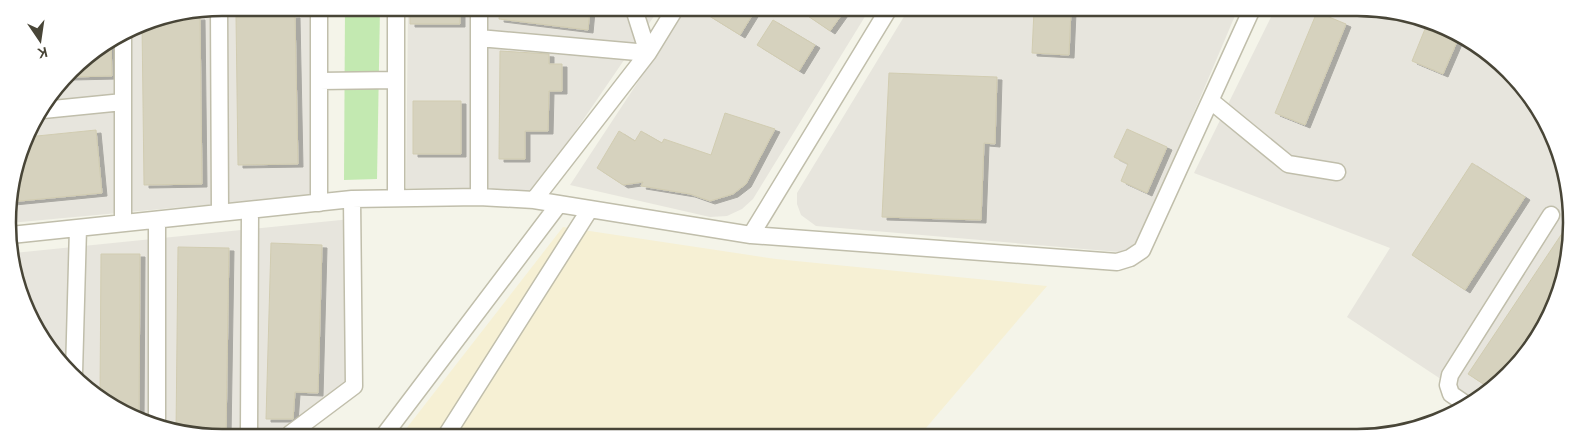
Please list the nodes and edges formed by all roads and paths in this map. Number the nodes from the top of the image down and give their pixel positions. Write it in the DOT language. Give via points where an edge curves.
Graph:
graph roads {
  1 [pos="218,16"];
  2 [pos="319,16"];
  3 [pos="396,16"];
  4 [pos="479,16"];
  5 [pos="636,16"];
  6 [pos="671,16"];
  7 [pos="884,16"];
  8 [pos="1248,16"];
  9 [pos="479,38"];
  10 [pos="123,42"];
  11 [pos="648,53"];
  12 [pos="396,80"];
  13 [pos="319,81"];
  14 [pos="1212,101"];
  15 [pos="123,102"];
  16 [pos="50,109"];
  17 [pos="1336,172"];
  18 [pos="480,197"];
  19 [pos="396,198"];
  20 [pos="352,199"];
  21 [pos="534,200"];
  22 [pos="319,203"];
  23 [pos="560,204"];
  24 [pos="590,209"];
  25 [pos="250,210"];
  26 [pos="220,213"];
  27 [pos="1552,215"];
  28 [pos="157,220"];
  29 [pos="123,223"];
  30 [pos="78,228"];
  31 [pos="17,234"];
  32 [pos="751,235"];
  33 [pos="74,365"];
  34 [pos="1461,401"];
  35 [pos="157,418"];
  36 [pos="249,429"];
  37 [pos="297,429"];
  38 [pos="389,429"];
  39 [pos="450,429"];
  1 -- 26 [label="street"];
  2 -- 13 [label="street"];
  3 -- 12 [label="street"];
  4 -- 9 [label="street"];
  5 -- 11 [label="street"];
  6 -- 11 [label="street"];
  7 -- 32 [label="street"];
  8 -- 14 [label="street"];
  9 -- 11 [label="street"];
  9 -- 18 [label="street"];
  10 -- 15 [label="street"];
  11 -- 21 [label="street"];
  12 -- 13 [label="street"];
  12 -- 19 [label="street"];
  13 -- 22 [label="street"];
  14 -- 17 [label="street" via="1288,164"];
  14 -- 32 [label="street" via="1142,250 1124,260 1111,262"];
  15 -- 16 [label="street"];
  15 -- 29 [label="street"];
  18 -- 19 [label="street"];
  18 -- 21 [label="street"];
  19 -- 20 [label="street"];
  20 -- 22 [label="street"];
  20 -- 37 [label="street" via="354,386"];
  21 -- 23 [label="street"];
  22 -- 25 [label="street"];
  23 -- 24 [label="street"];
  23 -- 38 [label="street"];
  24 -- 32 [label="street"];
  24 -- 39 [label="street"];
  25 -- 26 [label="street"];
  25 -- 36 [label="street"];
  26 -- 28 [label="street"];
  27 -- 34 [label="street" via="1450,375 1448,385 1451,394"];
  28 -- 29 [label="street"];
  28 -- 35 [label="street"];
  29 -- 30 [label="street"];
  30 -- 31 [label="street"];
  30 -- 33 [label="street"];
}
